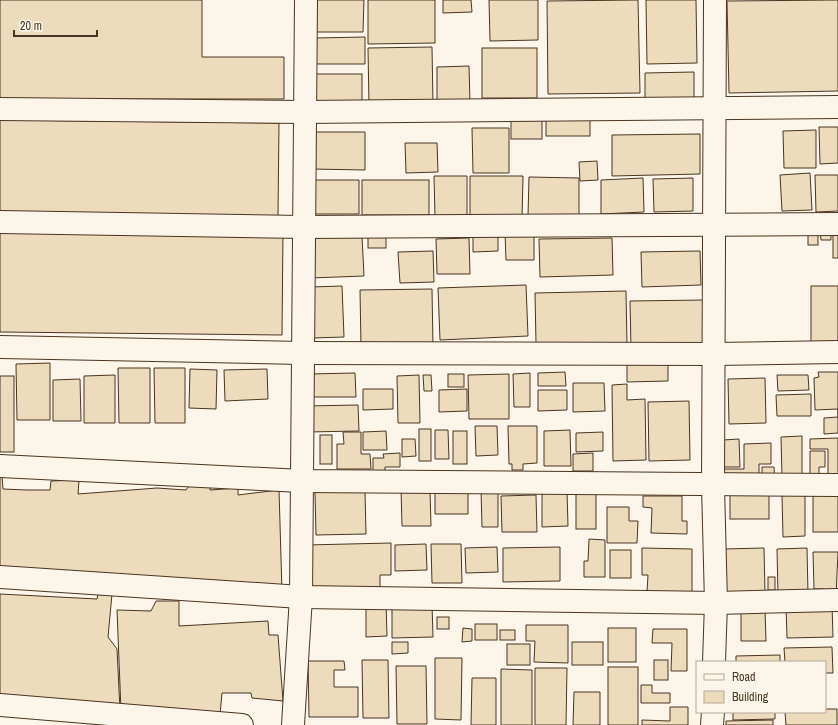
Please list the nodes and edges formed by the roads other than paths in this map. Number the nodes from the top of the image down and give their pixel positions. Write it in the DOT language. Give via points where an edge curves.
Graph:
graph roads {
  1 [pos="306,0"];
  2 [pos="715,0"];
  3 [pos="838,107"];
  4 [pos="0,109"];
  5 [pos="715,109"];
  6 [pos="304,112"];
  7 [pos="0,222"];
  8 [pos="714,224"];
  9 [pos="838,224"];
  10 [pos="303,227"];
  11 [pos="0,347"];
  12 [pos="838,352"];
  13 [pos="302,354"];
  14 [pos="715,354"];
  15 [pos="0,466"];
  16 [pos="302,481"];
  17 [pos="838,485"];
  18 [pos="713,486"];
  19 [pos="0,577"];
  20 [pos="301,597"];
  21 [pos="838,600"];
  22 [pos="716,603"];
  23 [pos="714,661"];
  24 [pos="0,705"];
  25 [pos="712,713"];
  26 [pos="242,725"];
  27 [pos="293,725"];
  28 [pos="712,725"];
  1 -- 6 [label="street"];
  2 -- 5 [label="street"];
  3 -- 5 [label="street"];
  4 -- 6 [label="street"];
  5 -- 6 [label="street"];
  5 -- 8 [label="street"];
  6 -- 10 [label="street"];
  7 -- 10 [label="street"];
  8 -- 9 [label="street"];
  8 -- 10 [label="street"];
  8 -- 14 [label="street"];
  10 -- 13 [label="street"];
  11 -- 13 [label="street"];
  12 -- 14 [label="street"];
  13 -- 14 [label="street"];
  13 -- 16 [label="street"];
  14 -- 18 [label="street"];
  15 -- 16 [label="street"];
  16 -- 18 [label="street"];
  16 -- 20 [label="street"];
  17 -- 18 [label="street"];
  18 -- 22 [label="street"];
  19 -- 20 [label="street"];
  20 -- 22 [label="street"];
  20 -- 27 [label="street"];
  21 -- 22 [label="street"];
  22 -- 23 [label="street"];
  24 -- 26 [label="street"];
  25 -- 28 [label="street"];
}
